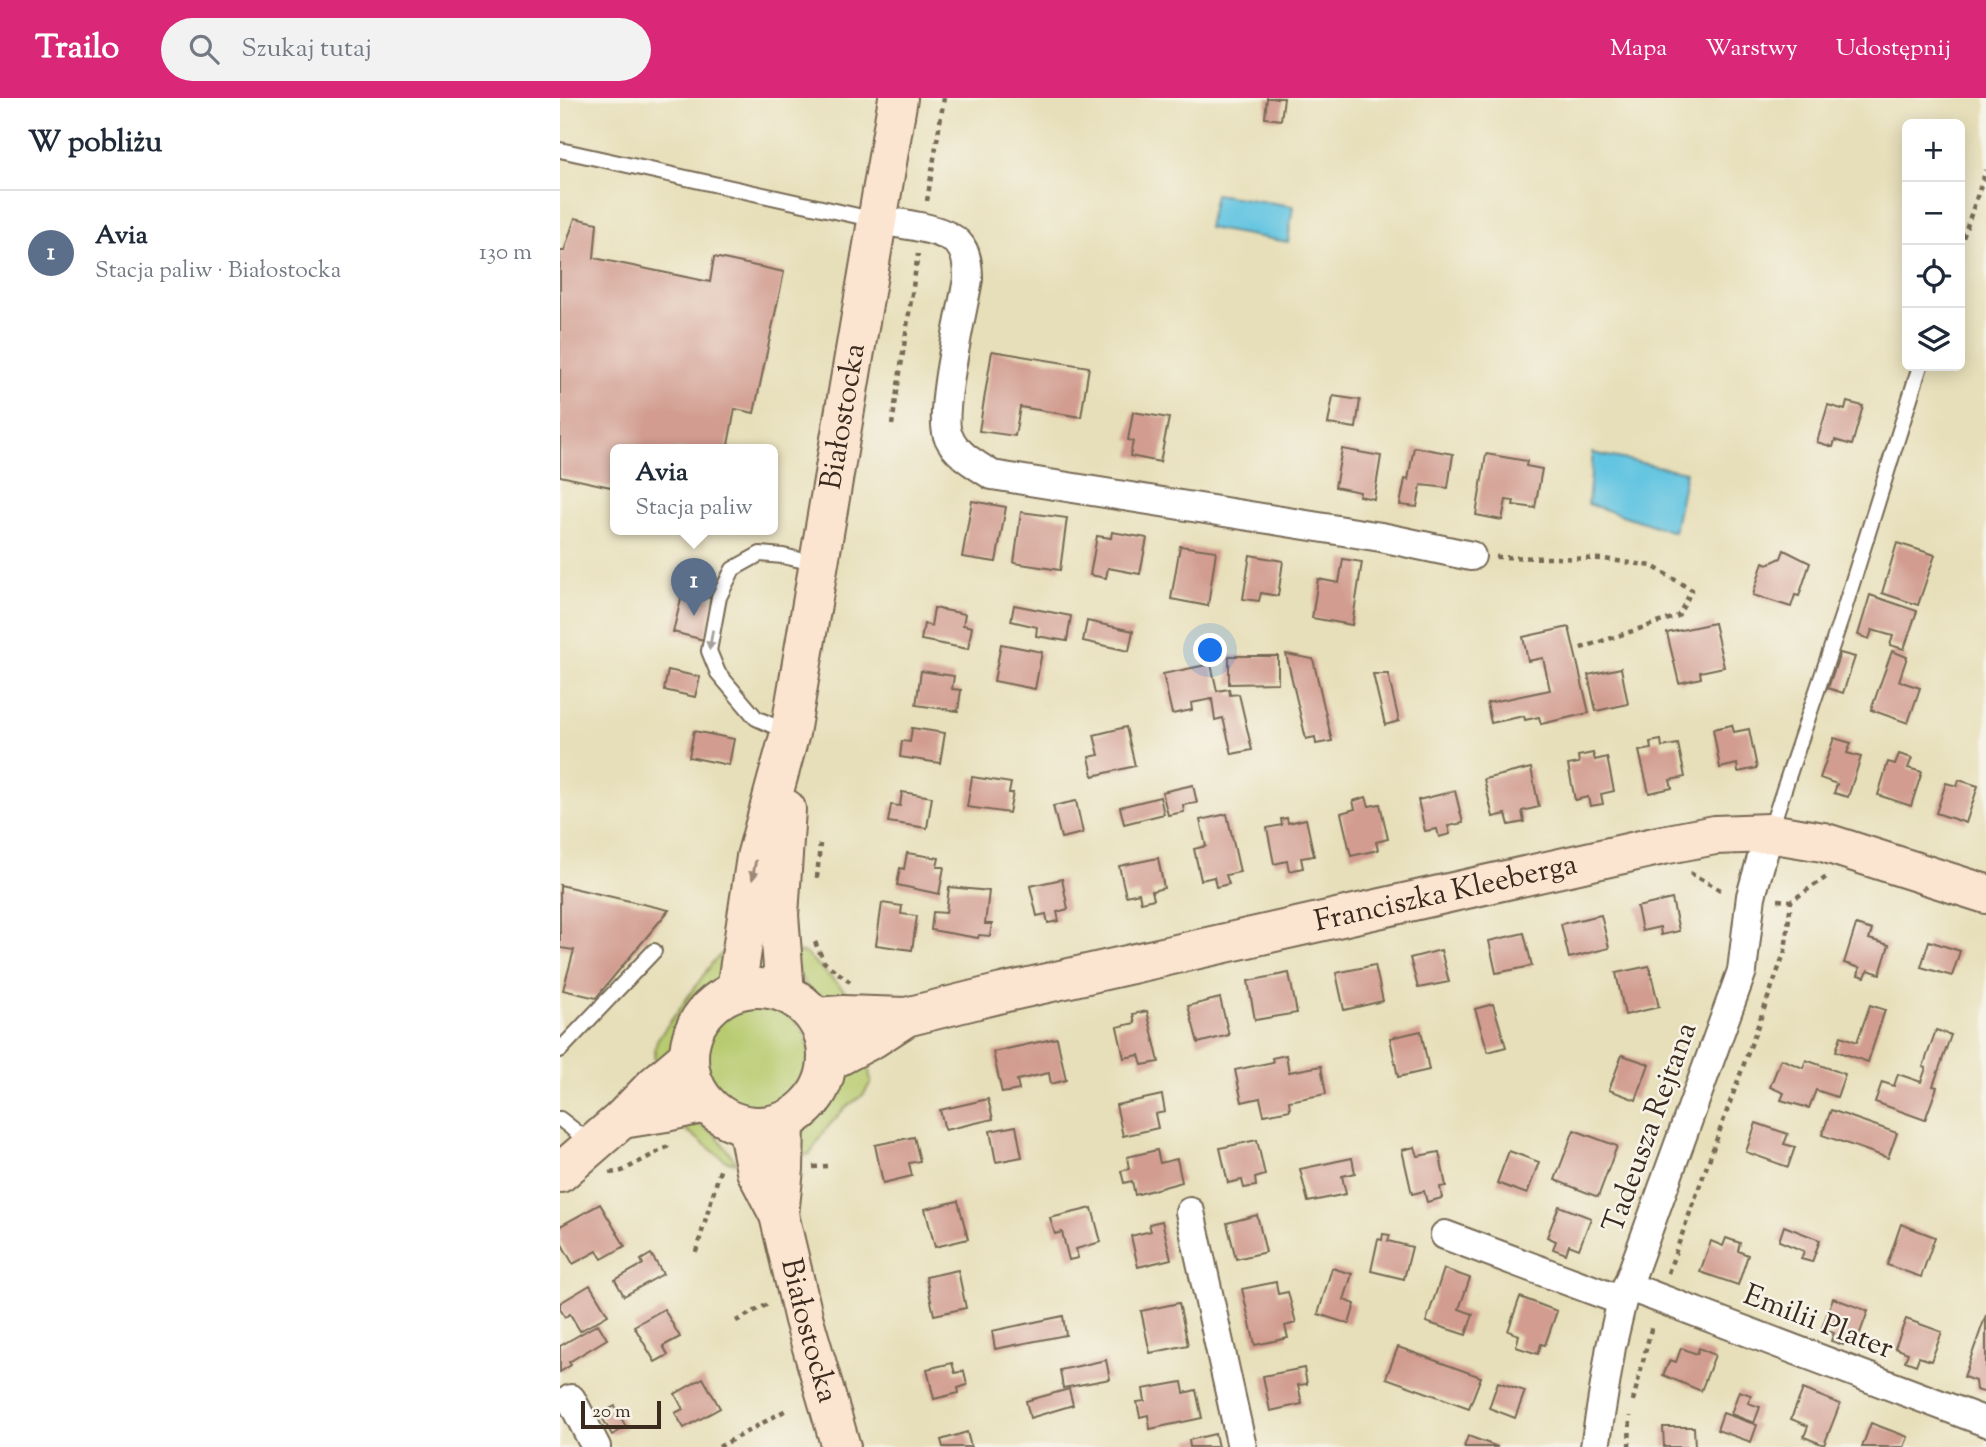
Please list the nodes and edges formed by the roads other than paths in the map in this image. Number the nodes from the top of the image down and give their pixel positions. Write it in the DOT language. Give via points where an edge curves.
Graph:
graph roads {
  1 [pos="898,98"];
  2 [pos="560,150"];
  3 [pos="878,220"];
  4 [pos="1918,371"];
  5 [pos="1471,556"];
  6 [pos="819,564"];
  7 [pos="790,733"];
  8 [pos="1769,833"];
  9 [pos="1986,894"];
  10 [pos="654,951"];
  11 [pos="736,990"];
  12 [pos="785,993"];
  13 [pos="815,1017"];
  14 [pos="906,1017"];
  15 [pos="560,1051"];
  16 [pos="688,1057"];
  17 [pos="828,1062"];
  18 [pos="706,1103"];
  19 [pos="560,1119"];
  20 [pos="622,1119"];
  21 [pos="785,1121"];
  22 [pos="747,1126"];
  23 [pos="592,1145"];
  24 [pos="560,1173"];
  25 [pos="1190,1212"];
  26 [pos="779,1215"];
  27 [pos="1445,1235"];
  28 [pos="1625,1294"];
  29 [pos="572,1399"];
  30 [pos="1986,1422"];
  31 [pos="596,1447"];
  32 [pos="841,1447"];
  33 [pos="1242,1447"];
  34 [pos="1595,1447"];
  1 -- 3 [label="main road, Białostocka"];
  2 -- 3 [label="lane"];
  3 -- 5 [label="street" via="942,233 959,243 968,279 945,405 947,434 962,456 992,475 1381,537"];
  3 -- 6 [label="main road, Białostocka"];
  4 -- 8 [label="lane"];
  6 -- 7 [label="main road, Białostocka"];
  6 -- 7 [label="lane, one-way" via="760,554 733,569 719,597 709,651 718,673 756,719"];
  7 -- 11 [label="main road, Białostocka, one-way" via="756,857"];
  7 -- 12 [label="main road, Białostocka" via="779,915"];
  8 -- 9 [label="main road, Franciszka Kleeberga" via="1823,842"];
  8 -- 14 [label="main road, Franciszka Kleeberga" via="1715,835 1663,845"];
  8 -- 28 [label="street, Tadeusza Rejtana" via="1751,896 1742,971"];
  10 -- 15 [label="lane"];
  11 -- 12 [label="main road" via="769,988"];
  11 -- 16 [label="main road" via="701,1016"];
  12 -- 13 [label="main road" via="802,1002"];
  13 -- 14 [label="main road, Franciszka Kleeberga"];
  13 -- 17 [label="main road" via="823,1031"];
  14 -- 17 [label="main road, Franciszka Kleeberga"];
  16 -- 18 [label="main road" via="693,1082"];
  16 -- 20 [label="main road"];
  17 -- 21 [label="main road" via="815,1097"];
  18 -- 20 [label="main road"];
  18 -- 22 [label="main road" via="732,1122"];
  19 -- 23 [label="lane"];
  20 -- 23 [label="main road"];
  21 -- 22 [label="main road"];
  21 -- 26 [label="main road, Białostocka"];
  22 -- 26 [label="main road, Białostocka" via="756,1171"];
  23 -- 24 [label="main road"];
  25 -- 33 [label="street"];
  26 -- 32 [label="main road, Białostocka"];
  27 -- 28 [label="street, Emilii Plater"];
  28 -- 30 [label="street, Emilii Plater" via="1659,1298"];
  28 -- 34 [label="street, Tadeusza Rejtana" via="1611,1347"];
  29 -- 31 [label="street"];
}
